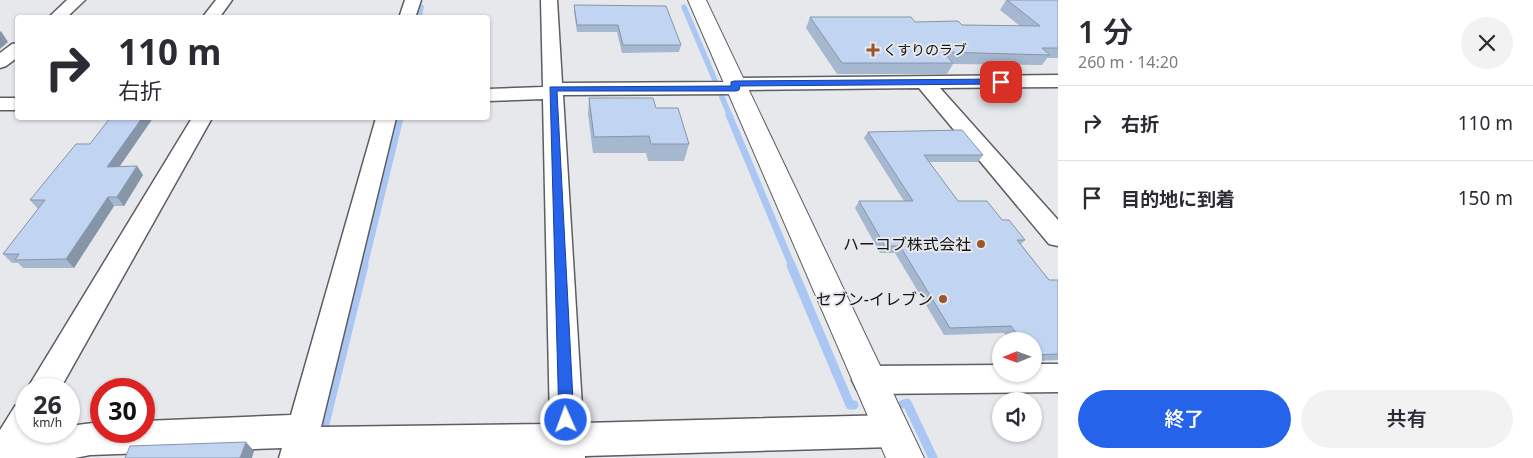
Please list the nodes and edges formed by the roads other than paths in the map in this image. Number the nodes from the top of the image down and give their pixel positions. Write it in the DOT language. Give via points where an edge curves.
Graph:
graph roads {
  1 [pos="77,0"];
  2 [pos="224,0"];
  3 [pos="413,0"];
  4 [pos="549,0"];
  5 [pos="697,0"];
  6 [pos="60,15"];
  7 [pos="212,15"];
  8 [pos="408,15"];
  9 [pos="15,50"];
  10 [pos="0,62"];
  11 [pos="1058,81"];
  12 [pos="925,83"];
  13 [pos="727,87"];
  14 [pos="553,91"];
  15 [pos="490,96"];
  16 [pos="0,104"];
  17 [pos="15,104"];
  18 [pos="201,120"];
  19 [pos="386,120"];
  20 [pos="1058,237"];
  21 [pos="49,378"];
  22 [pos="1058,378"];
  23 [pos="868,380"];
  24 [pos="15,435"];
  25 [pos="308,444"];
  26 [pos="898,445"];
  27 [pos="568,449"];
  28 [pos="2,456"];
  1 -- 6 [label="street"];
  2 -- 7 [label="street"];
  3 -- 8 [label="street"];
  4 -- 14 [label="street"];
  5 -- 13 [label="street"];
  9 -- 10 [label="street"];
  11 -- 12 [label="street"];
  12 -- 13 [label="street"];
  12 -- 20 [label="street"];
  13 -- 14 [label="street"];
  13 -- 23 [label="street"];
  14 -- 15 [label="street"];
  14 -- 27 [label="street"];
  16 -- 17 [label="street"];
  18 -- 21 [label="street"];
  19 -- 25 [label="street"];
  22 -- 23 [label="street"];
  23 -- 26 [label="street"];
  24 -- 28 [label="street"];
  25 -- 27 [label="street"];
  25 -- 28 [label="street" via="90,439"];
  26 -- 27 [label="street"];
}
